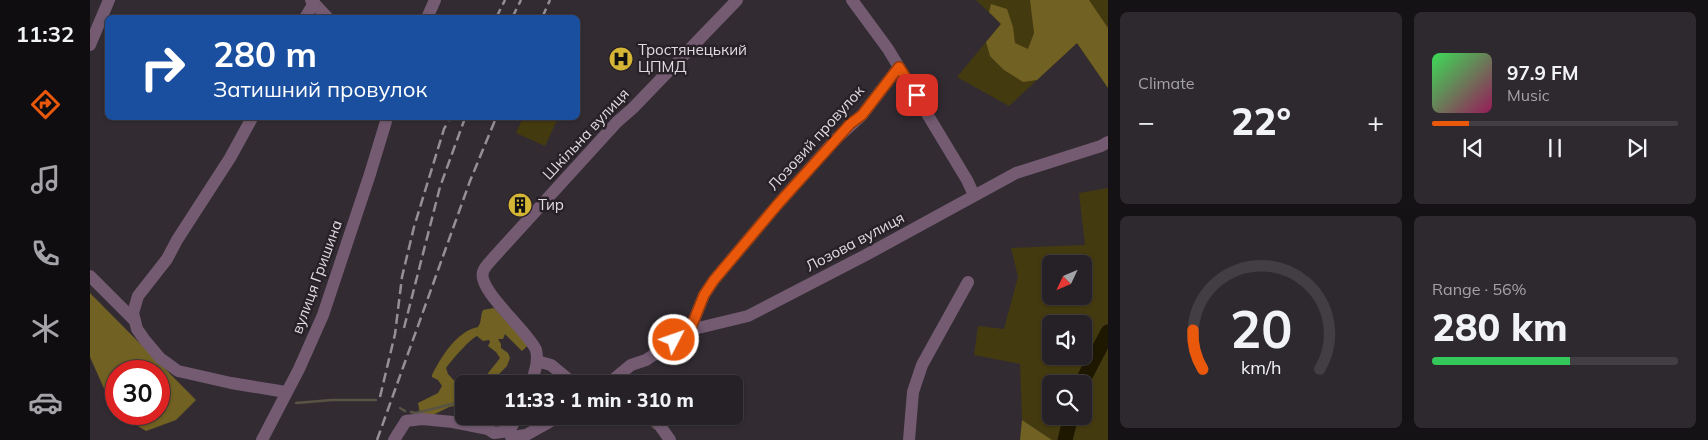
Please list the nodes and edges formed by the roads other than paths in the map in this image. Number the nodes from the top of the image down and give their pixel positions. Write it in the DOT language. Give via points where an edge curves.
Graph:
graph roads {
  1 [pos="109,0"];
  2 [pos="435,0"];
  3 [pos="737,0"];
  4 [pos="852,0"];
  5 [pos="312,2"];
  6 [pos="306,15"];
  7 [pos="325,15"];
  8 [pos="428,15"];
  9 [pos="90,45"];
  10 [pos="899,67"];
  11 [pos="251,120"];
  12 [pos="386,120"];
  13 [pos="1108,142"];
  14 [pos="974,195"];
  15 [pos="90,276"];
  16 [pos="968,282"];
  17 [pos="134,320"];
  18 [pos="690,330"];
  19 [pos="537,361"];
  20 [pos="533,375"];
  21 [pos="563,375"];
  22 [pos="619,375"];
  23 [pos="286,392"];
  24 [pos="544,425"];
  25 [pos="660,425"];
  26 [pos="494,436"];
  27 [pos="511,436"];
  28 [pos="262,440"];
  29 [pos="394,440"];
  30 [pos="670,440"];
  31 [pos="909,440"];
  1 -- 9 [label="street"];
  2 -- 8 [label="street"];
  3 -- 19 [label="street, Шкільна вулиця" via="617,122 483,272 489,290 535,349"];
  4 -- 10 [label="street"];
  5 -- 6 [label="street"];
  5 -- 7 [label="street"];
  10 -- 14 [label="street"];
  10 -- 18 [label="street, Лозовий провулок" via="862,115 850,124 778,204 714,280 704,295"];
  11 -- 17 [label="street" via="168,259 138,296"];
  12 -- 23 [label="street, вулиця Гришина" via="323,314"];
  13 -- 14 [label="street, Лозова вулиця" via="1022,171"];
  14 -- 18 [label="street, Лозова вулиця" via="748,316"];
  15 -- 17 [label="street"];
  16 -- 31 [label="street" via="922,365 913,392"];
  17 -- 23 [label="street" via="151,348 178,371"];
  18 -- 22 [label="street, Лозова вулиця"];
  19 -- 20 [label="street"];
  19 -- 21 [label="street" via="551,365"];
  23 -- 28 [label="street, вулиця Гришина"];
  24 -- 27 [label="street" via="526,435"];
  25 -- 30 [label="street"];
  26 -- 27 [label="street"];
  26 -- 29 [label="street" via="488,429 422,419 406,420"];
}
